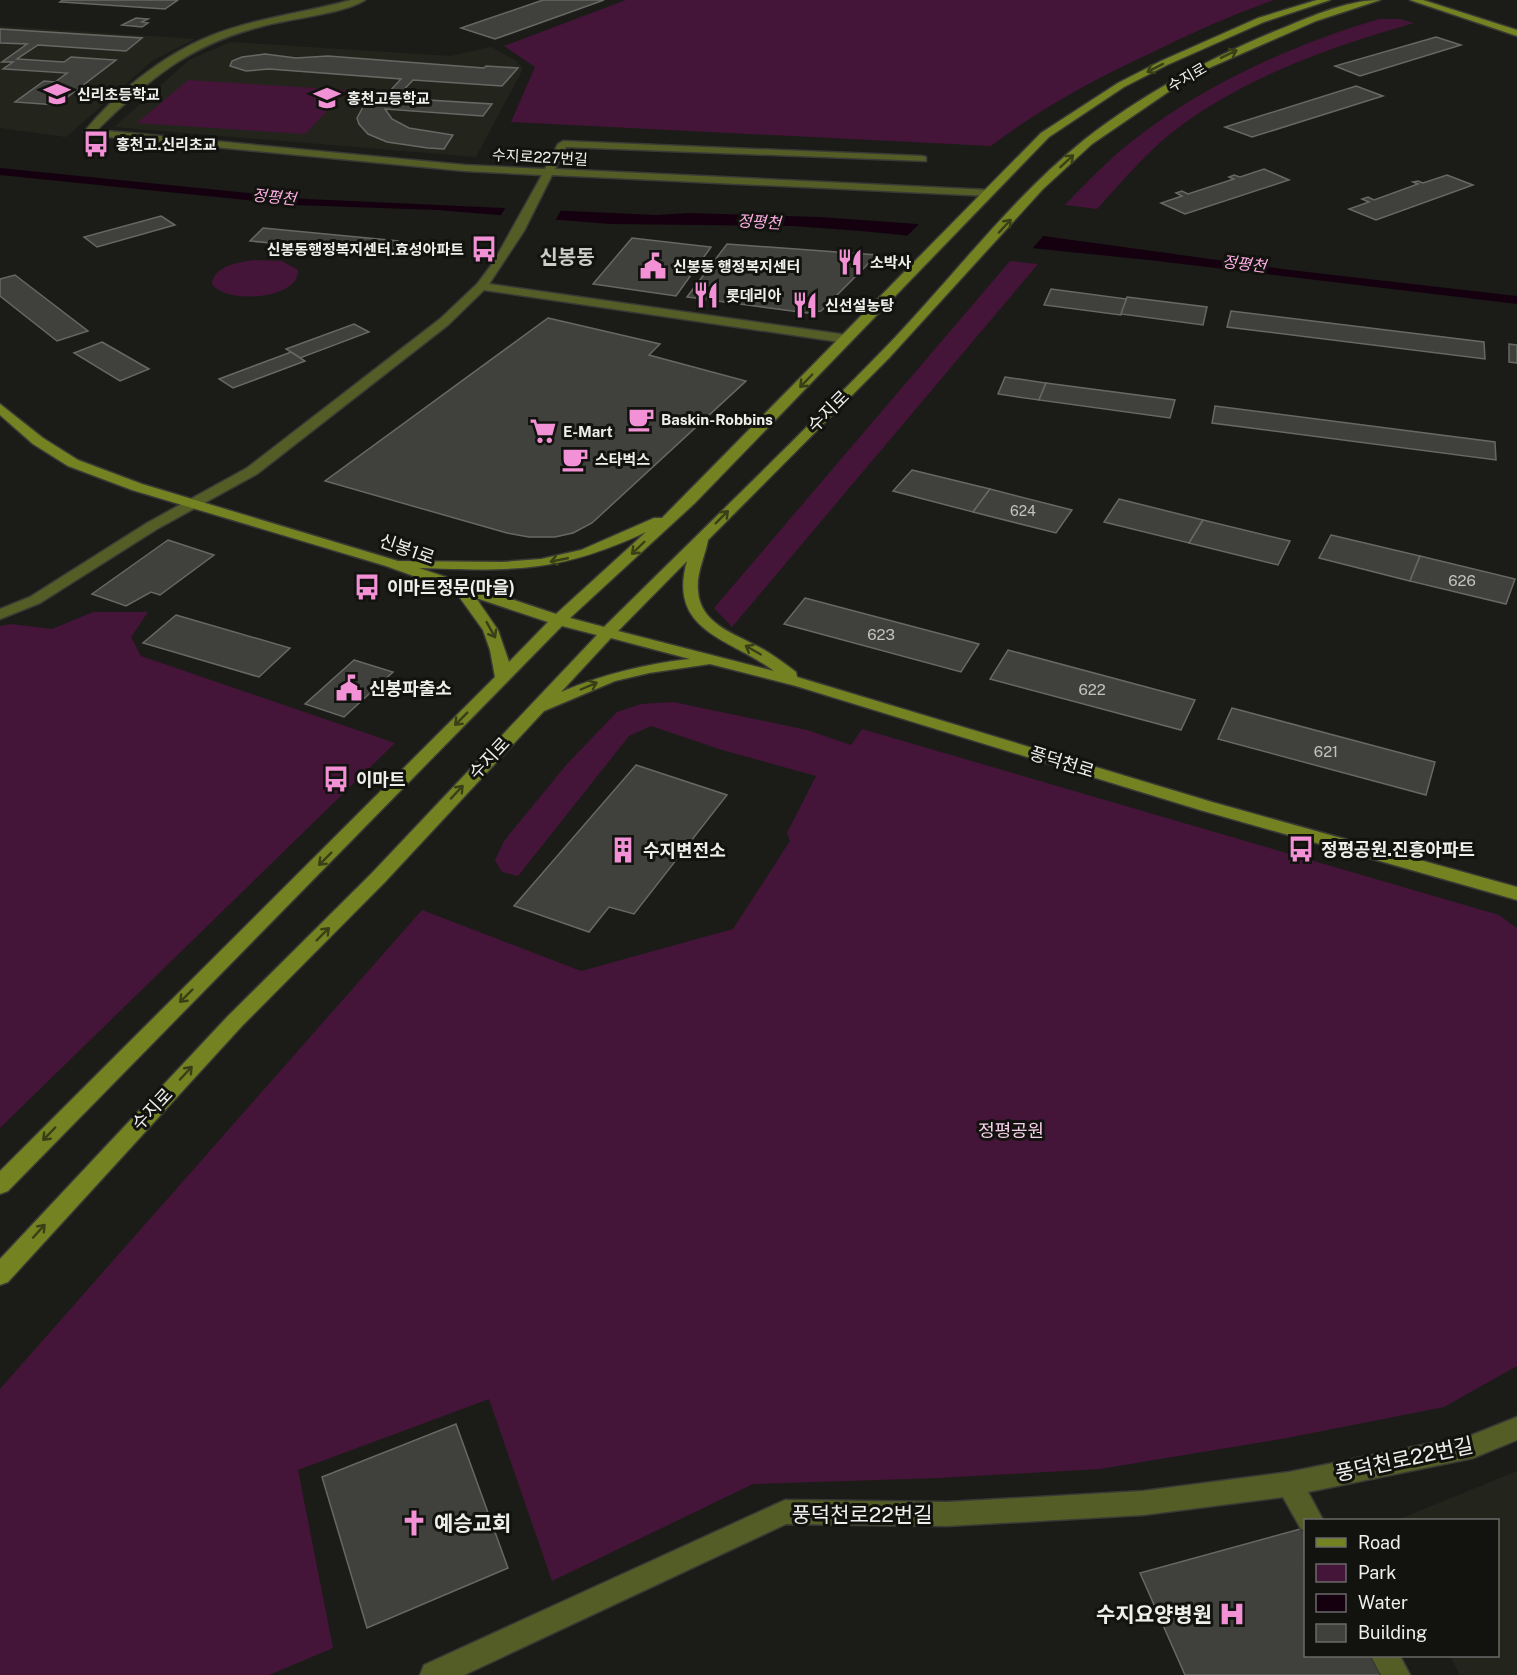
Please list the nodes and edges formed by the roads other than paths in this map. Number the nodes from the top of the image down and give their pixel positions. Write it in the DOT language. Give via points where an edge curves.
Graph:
graph roads {
  1 [pos="359,0"];
  2 [pos="1326,0"];
  3 [pos="1376,0"];
  4 [pos="1414,0"];
  5 [pos="1517,33"];
  6 [pos="922,159"];
  7 [pos="548,172"];
  8 [pos="989,193"];
  9 [pos="481,286"];
  10 [pos="847,339"];
  11 [pos="0,408"];
  12 [pos="193,505"];
  13 [pos="672,516"];
  14 [pos="702,537"];
  15 [pos="391,563"];
  16 [pos="462,590"];
  17 [pos="0,614"];
  18 [pos="559,620"];
  19 [pos="607,633"];
  20 [pos="715,660"];
  21 [pos="502,678"];
  22 [pos="802,683"];
  23 [pos="535,709"];
  24 [pos="1517,894"];
  25 [pos="0,1185"];
  26 [pos="0,1275"];
  27 [pos="1517,1428"];
  28 [pos="1289,1484"];
  29 [pos="1309,1519"];
  30 [pos="1386,1657"];
  31 [pos="434,1675"];
  32 [pos="1395,1675"];
  1 -- 7 [label="street, 수지로227번길" via="228,34 195,47 170,61 89,132 343,158"];
  2 -- 8 [label="main road, 수지로, one-way" via="1240,29 1121,85 1045,135"];
  14 -- 3 [label="main road, 수지로, one-way" via="885,355 1088,141 1190,74 1267,36"];
  4 -- 5 [label="main road"];
  6 -- 7 [label="street" via="562,144"];
  7 -- 8 [label="street, 수지로227번길"];
  7 -- 9 [label="street" via="518,231"];
  8 -- 10 [label="main road, 수지로"];
  9 -- 10 [label="street"];
  9 -- 12 [label="street" via="444,322 304,432 252,471"];
  10 -- 13 [label="main road, 수지로, one-way"];
  11 -- 12 [label="main road, 신봉1로" via="38,441 73,463"];
  12 -- 15 [label="main road, 신봉1로"];
  12 -- 17 [label="street" via="152,526 34,600"];
  13 -- 15 [label="main road, one-way" via="561,560"];
  13 -- 18 [label="main road, 수지로, one-way"];
  14 -- 19 [label="main road, 수지로"];
  22 -- 14 [label="main road, one-way" via="754,650 710,628 693,609 689,591"];
  15 -- 16 [label="main road, 신봉1로"];
  16 -- 18 [label="main road, 신봉1로"];
  16 -- 21 [label="main road, one-way" via="500,647"];
  18 -- 19 [label="main road, 신봉1로"];
  18 -- 21 [label="main road, 수지로"];
  19 -- 20 [label="main road, 풍덕천로"];
  19 -- 23 [label="main road, 수지로"];
  20 -- 22 [label="main road, 풍덕천로"];
  23 -- 20 [label="main road, one-way" via="609,678 649,668"];
  21 -- 25 [label="main road, 수지로, one-way"];
  22 -- 24 [label="main road, 풍덕천로"];
  26 -- 23 [label="main road, 수지로, one-way" via="235,1021 378,878"];
  27 -- 28 [label="street, 풍덕천로22번길" via="1473,1446"];
  28 -- 29 [label="street"];
  28 -- 31 [label="street, 풍덕천로22번길" via="1120,1504 947,1514 784,1512"];
  30 -- 32 [label="street"];
}
